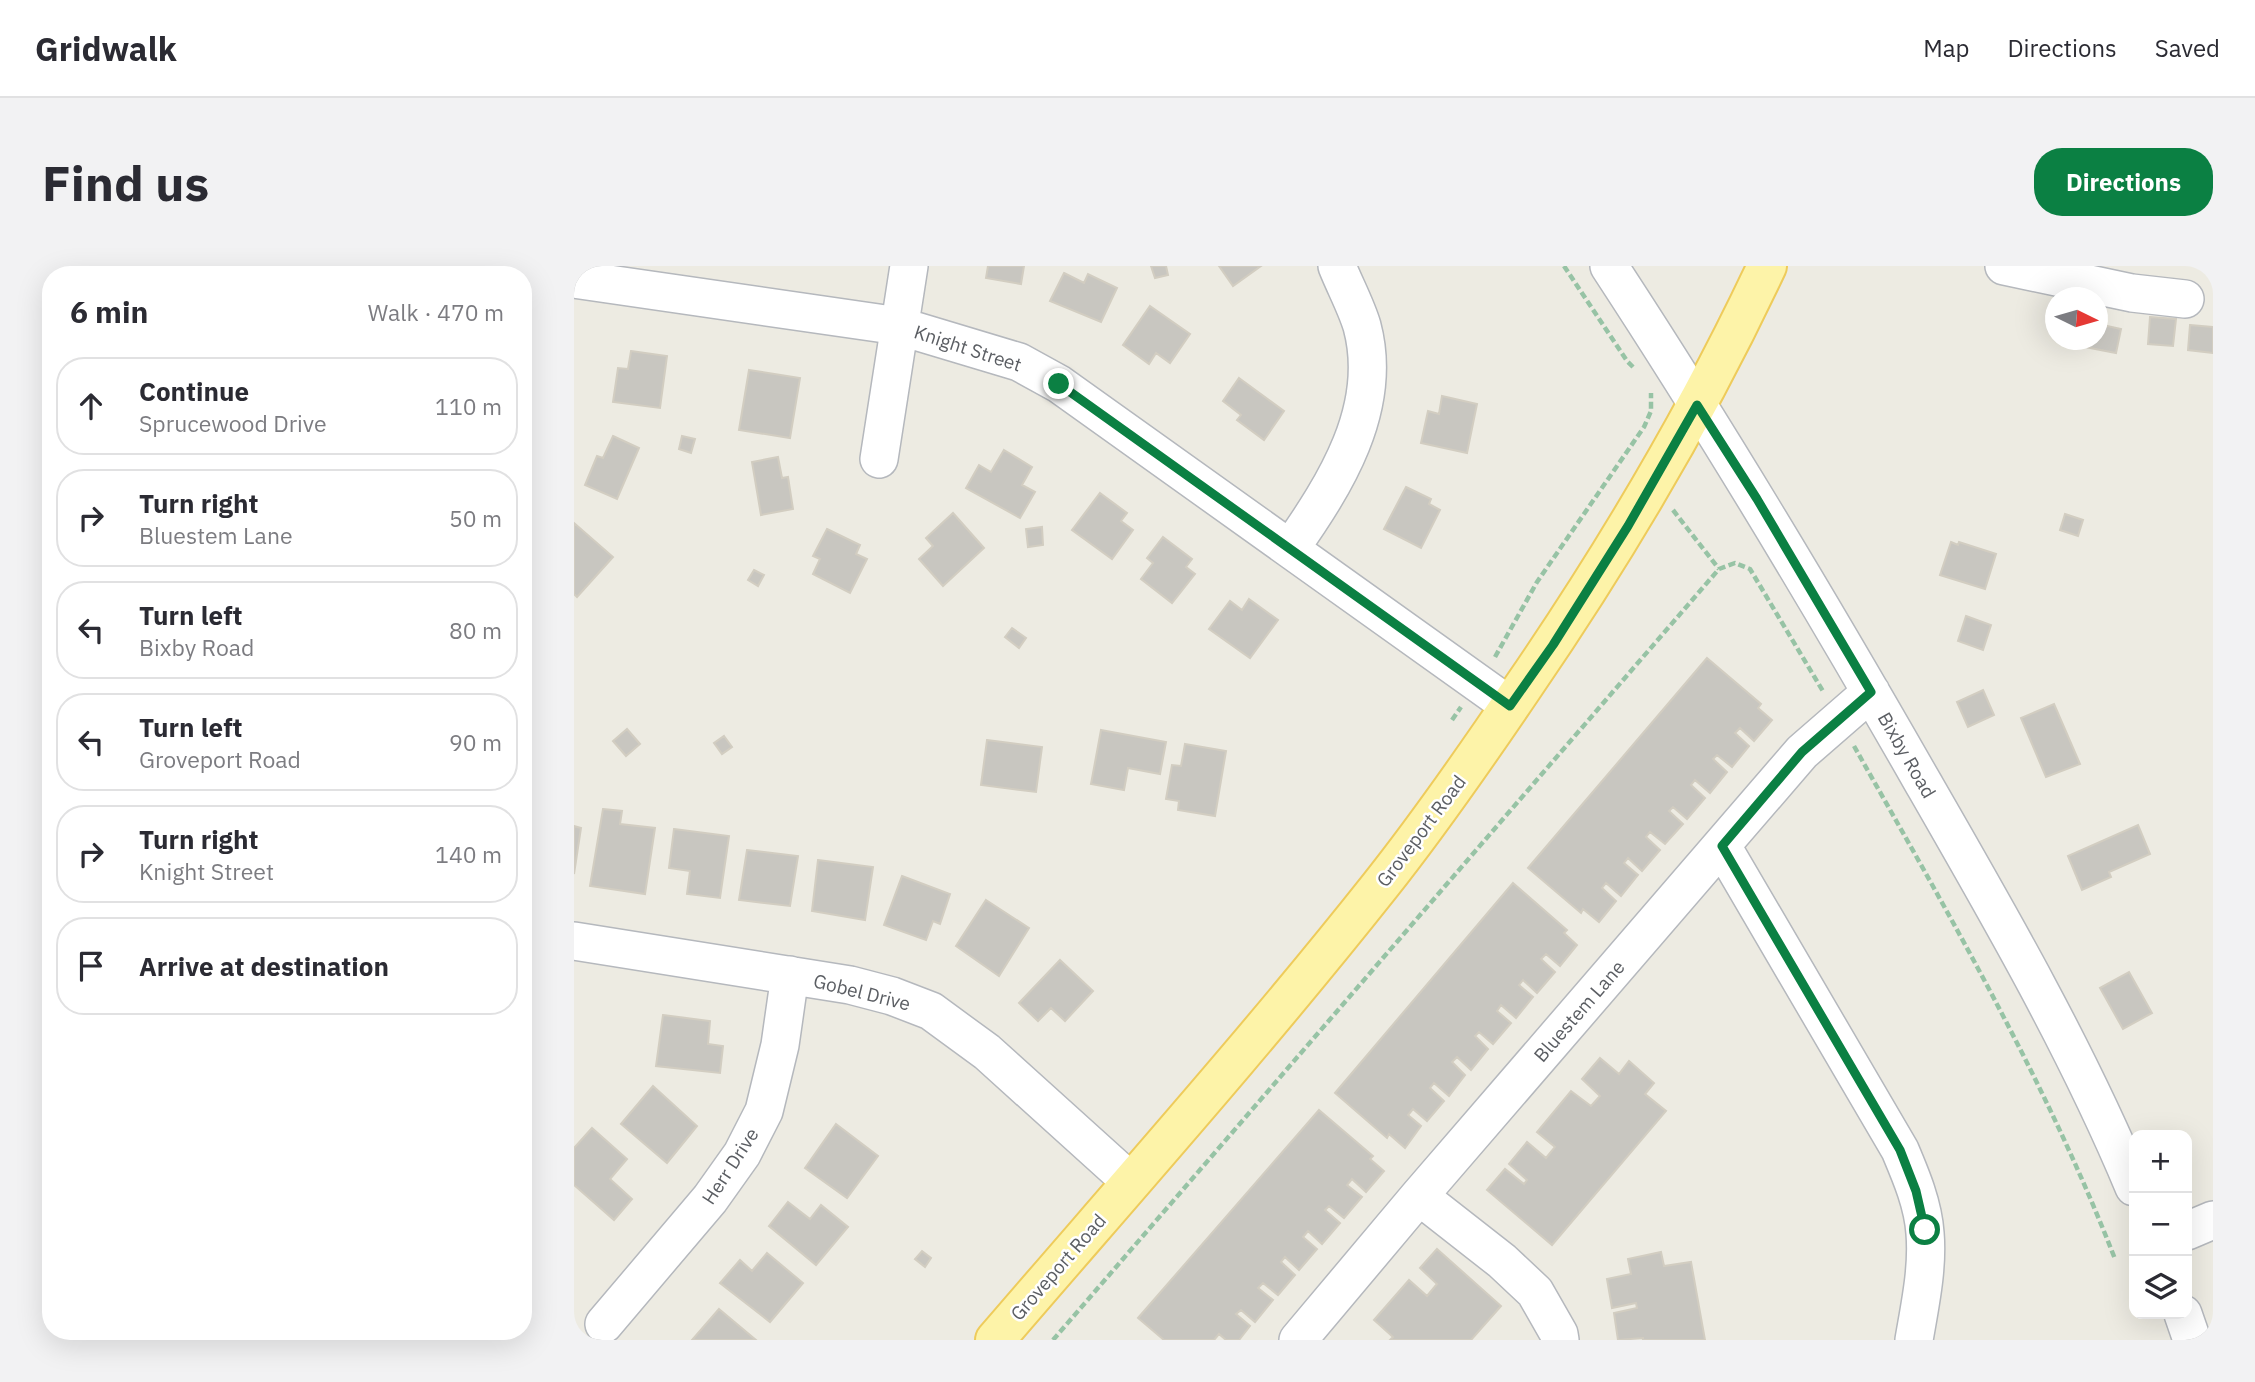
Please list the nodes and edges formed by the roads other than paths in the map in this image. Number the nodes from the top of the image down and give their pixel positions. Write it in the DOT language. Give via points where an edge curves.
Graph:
graph roads {
  1 [pos="909,266"];
  2 [pos="1338,266"];
  3 [pos="1609,266"];
  4 [pos="1767,266"];
  5 [pos="2004,266"];
  6 [pos="574,279"];
  7 [pos="2185,299"];
  8 [pos="899,326"];
  9 [pos="1697,405"];
  10 [pos="879,459"];
  11 [pos="1290,549"];
  12 [pos="1871,692"];
  13 [pos="1510,706"];
  14 [pos="1722,846"];
  15 [pos="574,942"];
  16 [pos="790,975"];
  17 [pos="2129,1175"];
  18 [pos="1131,1182"];
  19 [pos="1419,1196"];
  20 [pos="2213,1220"];
  21 [pos="2192,1229"];
  22 [pos="2185,1319"];
  23 [pos="604,1324"];
  24 [pos="995,1340"];
  25 [pos="1298,1340"];
  26 [pos="1560,1340"];
  27 [pos="1914,1340"];
  28 [pos="2192,1340"];
  1 -- 8 [label="street"];
  2 -- 11 [label="street" via="1362,326 1367,385 1353,441 1326,498"];
  3 -- 9 [label="street, Bixby Road"];
  4 -- 9 [label="main road, Groveport Road"];
  5 -- 7 [label="street" via="2132,293"];
  6 -- 8 [label="street, Knight Street"];
  8 -- 10 [label="street"];
  8 -- 11 [label="street, Knight Street" via="1019,362 1059,384"];
  9 -- 12 [label="street, Bixby Road"];
  9 -- 13 [label="main road, Groveport Road" via="1628,526"];
  11 -- 13 [label="street, Knight Street"];
  12 -- 14 [label="street, Bluestem Lane" via="1802,752"];
  12 -- 17 [label="street, Bixby Road" via="2020,952"];
  13 -- 18 [label="main road, Groveport Road" via="1379,887"];
  14 -- 19 [label="street, Bluestem Lane"];
  14 -- 27 [label="street" via="1900,1150 1916,1191 1925,1230 1925,1264"];
  15 -- 16 [label="street, Gobel Drive"];
  16 -- 18 [label="street, Gobel Drive" via="892,996 931,1012 986,1052"];
  16 -- 23 [label="street, Herr Drive" via="764,1111 742,1154 710,1199"];
  18 -- 24 [label="main road, Groveport Road"];
  19 -- 25 [label="street, Bluestem Lane"];
  19 -- 26 [label="street" via="1535,1292"];
  20 -- 21 [label="street"];
  22 -- 28 [label="street"];
}
